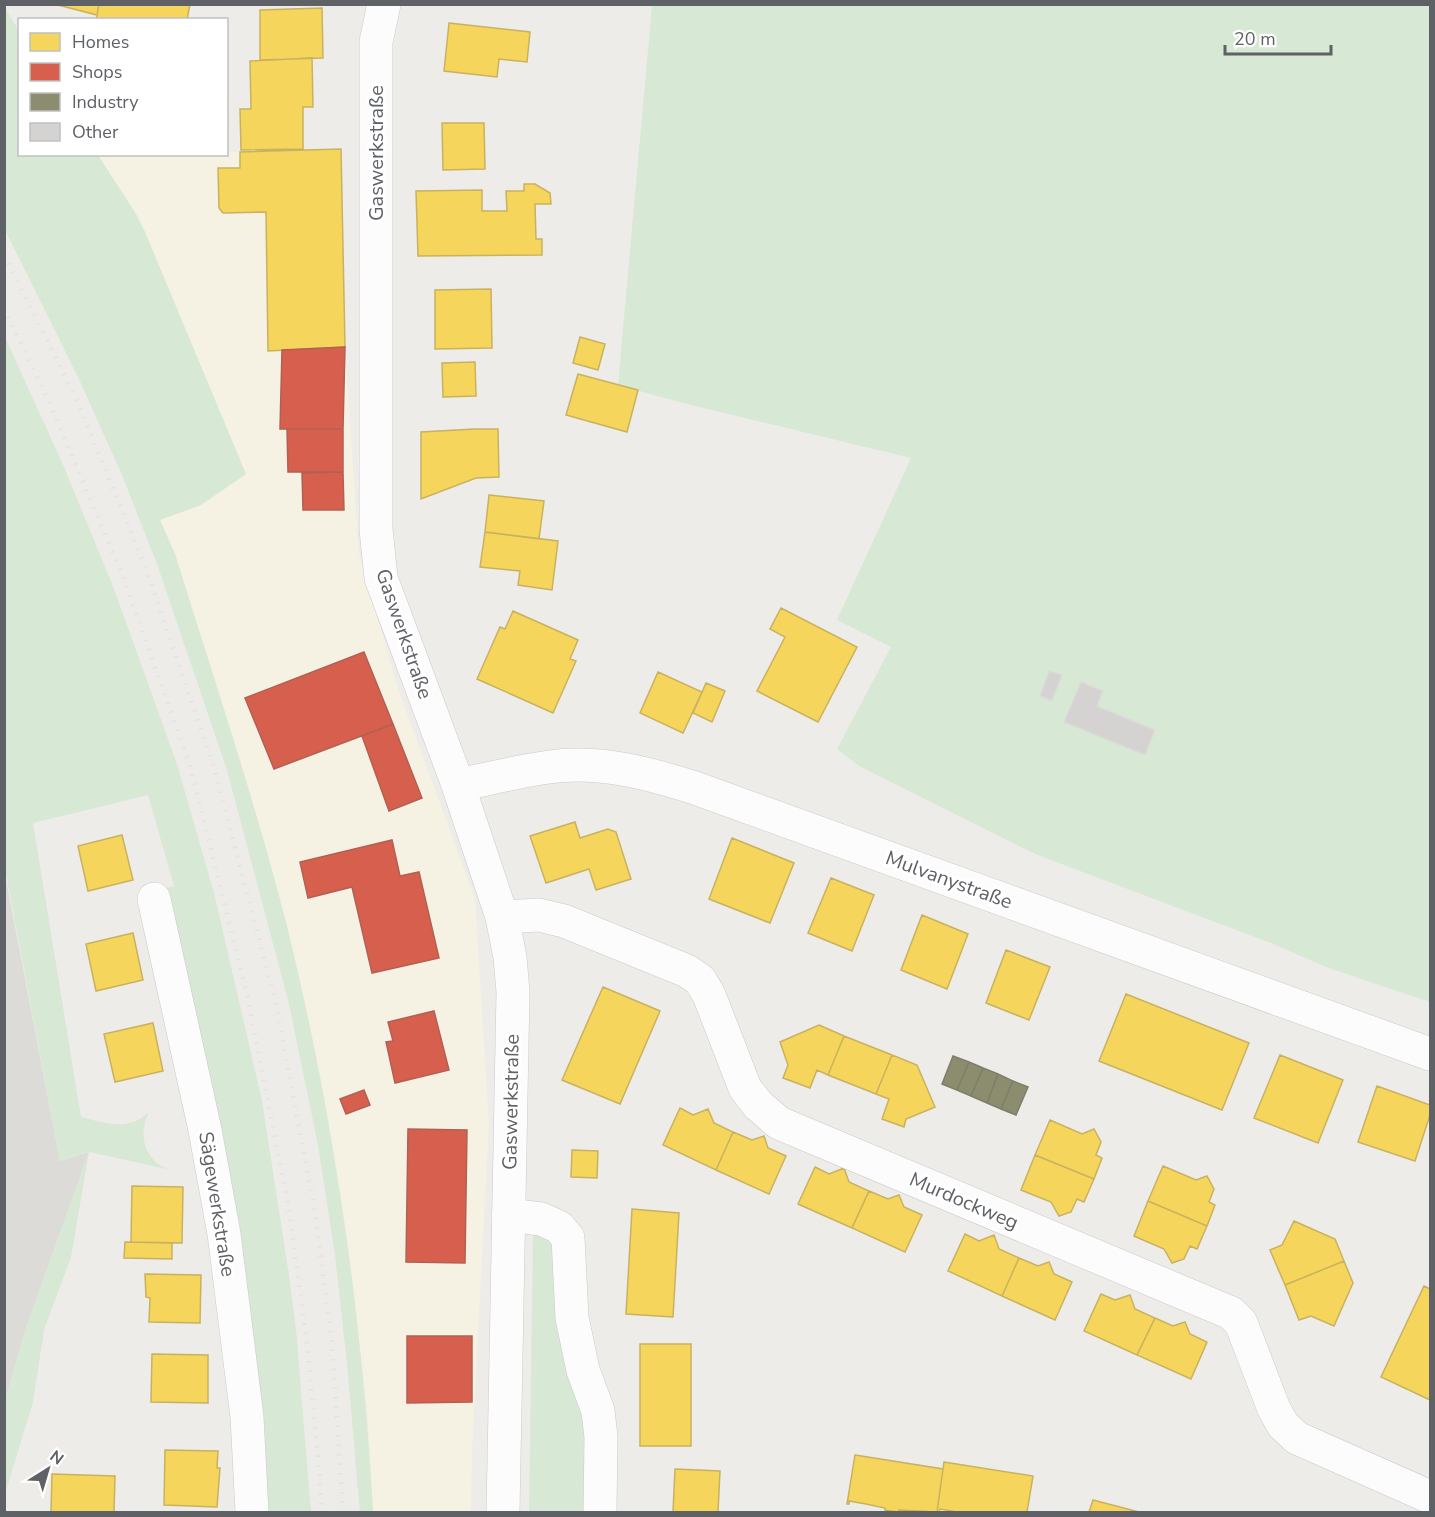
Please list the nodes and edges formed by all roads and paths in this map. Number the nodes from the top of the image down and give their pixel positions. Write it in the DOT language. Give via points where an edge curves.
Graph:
graph roads {
  1 [pos="384,4"];
  2 [pos="459,785"];
  3 [pos="154,899"];
  4 [pos="502,917"];
  5 [pos="1431,1054"];
  6 [pos="508,1215"];
  7 [pos="1431,1497"];
  8 [pos="252,1512"];
  9 [pos="503,1512"];
  10 [pos="600,1512"];
  1 -- 2 [label="street, Gaswerkstraße" via="376,42 376,529 381,578"];
  2 -- 4 [label="street, Gaswerkstraße"];
  2 -- 5 [label="street, Mulvanystraße" via="551,767 606,766 653,774"];
  3 -- 8 [label="street, Sägewerkstraße" via="224,1234 248,1417"];
  4 -- 6 [label="street, Gaswerkstraße" via="513,992"];
  4 -- 7 [label="street, Murdockweg" via="539,915 564,921 687,971 700,980 709,995 746,1088 779,1123 1231,1313 1240,1323 1274,1409 1297,1438"];
  6 -- 9 [label="street, Gaswerkstraße"];
  6 -- 10 [label="street" via="541,1219 559,1227 568,1238 572,1318 583,1370 598,1411"];
}
